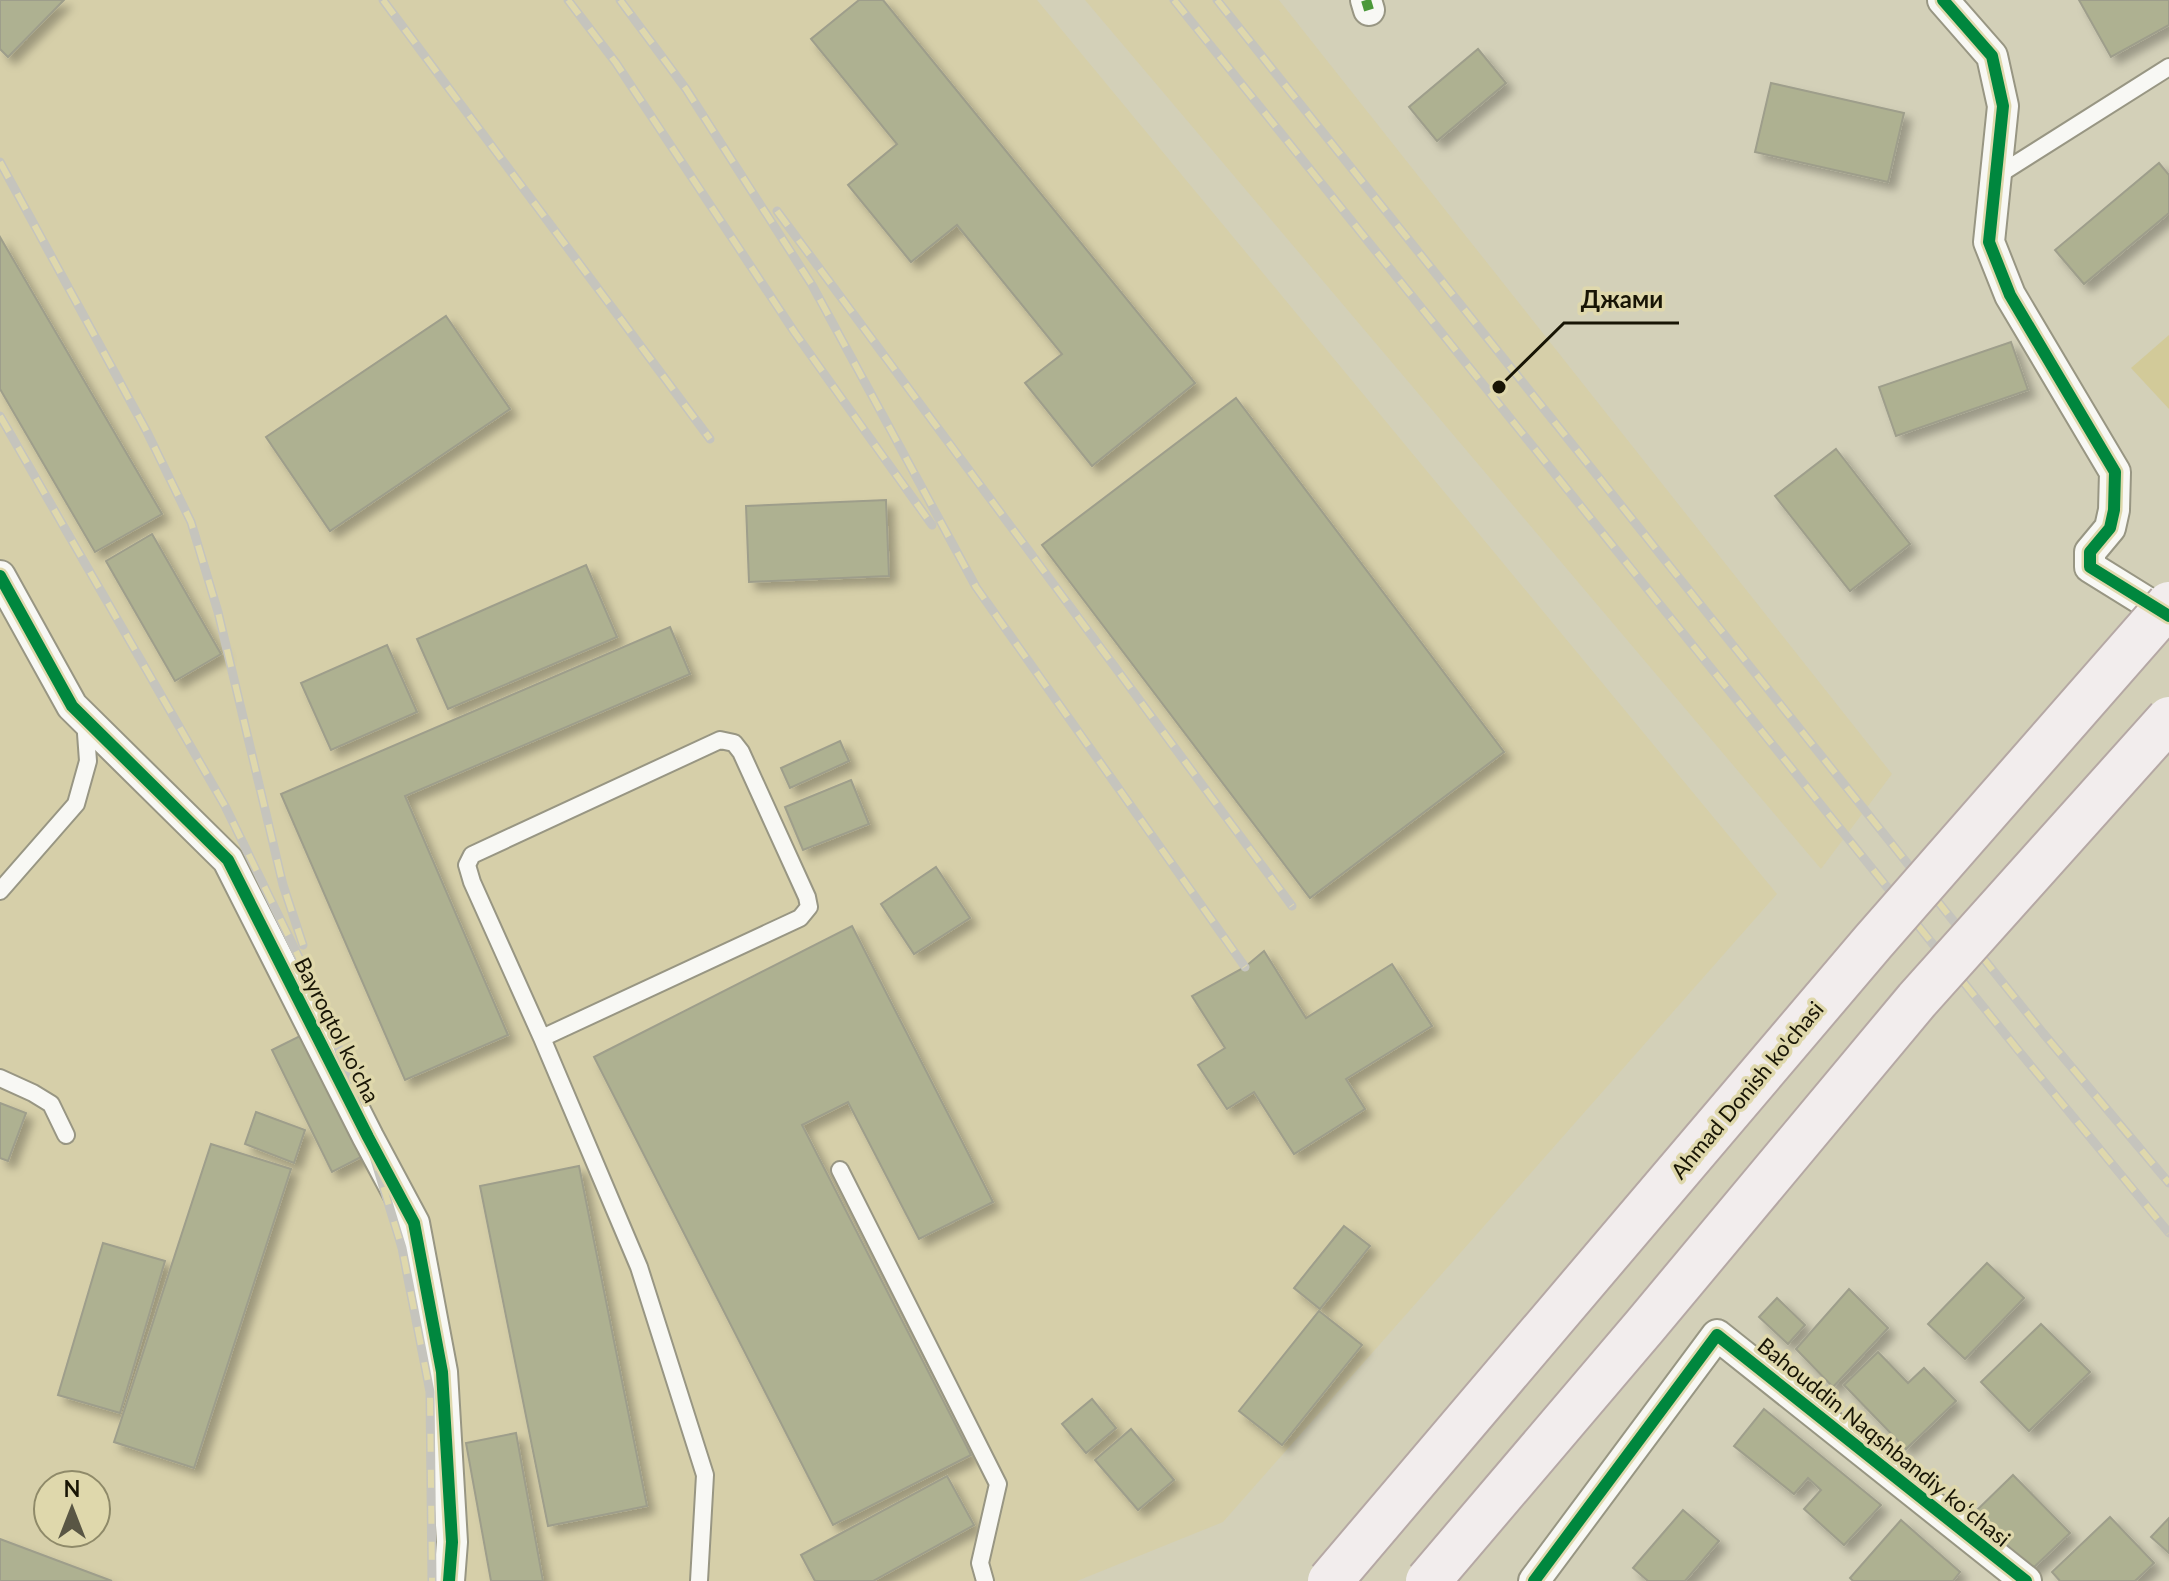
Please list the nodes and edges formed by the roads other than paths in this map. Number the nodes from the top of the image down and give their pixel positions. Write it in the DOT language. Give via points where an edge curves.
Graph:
graph roads {
  1 [pos="1943,0"];
  2 [pos="2169,67"];
  3 [pos="1995,177"];
  4 [pos="0,576"];
  5 [pos="2169,604"];
  6 [pos="2169,616"];
  7 [pos="85,718"];
  8 [pos="2169,719"];
  9 [pos="0,891"];
  10 [pos="542,1038"];
  11 [pos="0,1078"];
  12 [pos="66,1135"];
  13 [pos="840,1170"];
  14 [pos="449,1581"];
  15 [pos="699,1581"];
  16 [pos="985,1581"];
  17 [pos="1330,1581"];
  18 [pos="1428,1581"];
  19 [pos="1534,1581"];
  20 [pos="2026,1581"];
  1 -- 3 [label="street" via="1992,56 2003,106"];
  2 -- 3 [label="lane"];
  3 -- 6 [label="street" via="1989,242 2010,295 2115,472 2110,528 2090,552 2090,567"];
  4 -- 7 [label="street, Bayroqtol ko'cha" via="72,706"];
  5 -- 17 [label="main road, Ahmad Donish ko'chasi, bridge" via="1873,942"];
  7 -- 9 [label="lane" via="88,761 76,804"];
  7 -- 14 [label="street, Bayroqtol ko'cha" via="228,860 414,1223 442,1372 452,1542"];
  8 -- 18 [label="main road, bridge" via="1917,1000"];
  10 -- 10 [label="lane" via="800,918 809,907 734,743 720,740 472,855 467,865 472,882"];
  10 -- 15 [label="lane" via="639,1267 705,1475"];
  11 -- 12 [label="lane" via="51,1104"];
  13 -- 16 [label="lane" via="998,1484 980,1563"];
  19 -- 20 [label="street, Bahouddin Naqshbandiy koʻchasi" via="1717,1335"];
}
